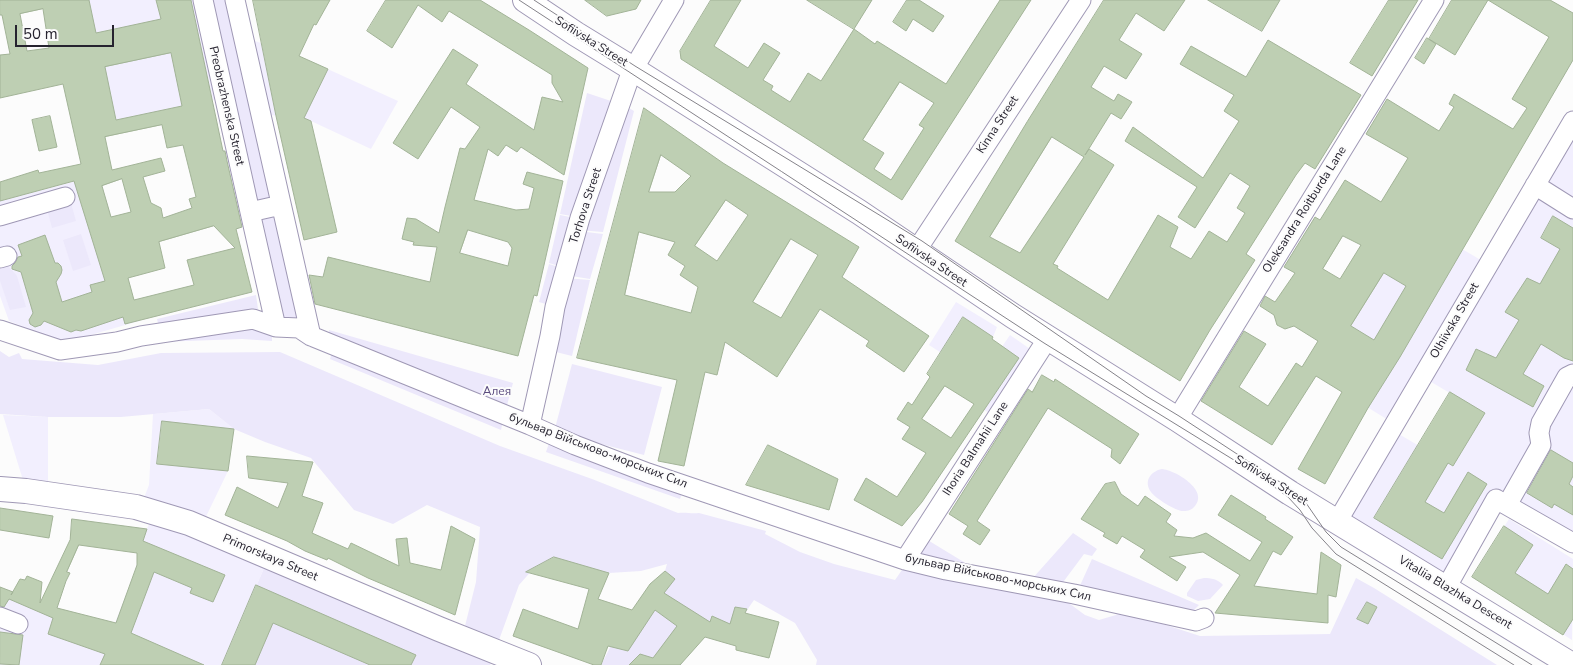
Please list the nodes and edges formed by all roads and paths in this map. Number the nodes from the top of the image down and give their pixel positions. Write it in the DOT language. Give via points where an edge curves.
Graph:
graph roads {
  1 [pos="203,0"];
  2 [pos="235,0"];
  3 [pos="525,0"];
  4 [pos="674,0"];
  5 [pos="1080,0"];
  6 [pos="1434,0"];
  7 [pos="632,71"];
  8 [pos="1573,120"];
  9 [pos="1535,185"];
  10 [pos="65,197"];
  11 [pos="281,205"];
  12 [pos="1573,209"];
  13 [pos="250,212"];
  14 [pos="0,216"];
  15 [pos="916,251"];
  16 [pos="276,327"];
  17 [pos="0,330"];
  18 [pos="311,336"];
  19 [pos="1048,338"];
  20 [pos="1573,374"];
  21 [pos="1176,419"];
  22 [pos="530,425"];
  23 [pos="0,489"];
  24 [pos="1507,505"];
  25 [pos="1337,522"];
  26 [pos="1573,543"];
  27 [pos="905,560"];
  28 [pos="1446,588"];
  29 [pos="0,617"];
  30 [pos="1204,618"];
  31 [pos="18,624"];
  32 [pos="529,665"];
  33 [pos="1572,665"];
  1 -- 13 [label="street, Preobrazhenska Street"];
  2 -- 11 [label="street"];
  3 -- 7 [label="main road, Sofiivska Street"];
  4 -- 7 [label="street, Torhova Street"];
  5 -- 15 [label="street, Kinna Street"];
  6 -- 21 [label="street, Oleksandra Roitburda Lane"];
  7 -- 15 [label="main road, Sofiivska Street" via="860,212"];
  7 -- 22 [label="street, Torhova Street" via="580,218 555,307"];
  8 -- 9 [label="street, Olhiivska Street"];
  9 -- 12 [label="street"];
  9 -- 25 [label="street, Olhiivska Street"];
  10 -- 14 [label="street"];
  11 -- 13 [label="street"];
  11 -- 18 [label="street"];
  13 -- 16 [label="street, Preobrazhenska Street"];
  15 -- 19 [label="main road, Sofiivska Street"];
  16 -- 17 [label="street, бульвар Військово-морських Сил" via="253,319 60,350"];
  16 -- 18 [label="street, бульвар Військово-морських Сил" via="299,328"];
  18 -- 22 [label="street, бульвар Військово-морських Сил"];
  19 -- 21 [label="main road, Sofiivska Street"];
  19 -- 27 [label="street, Ihoria Balmahii Lane"];
  20 -- 24 [label="street" via="1567,377 1542,423 1540,446"];
  21 -- 25 [label="main road, Sofiivska Street"];
  22 -- 27 [label="street, бульвар Військово-морських Сил" via="648,473"];
  23 -- 32 [label="main road, Primorskaya Street" via="136,507 189,523"];
  24 -- 26 [label="street"];
  24 -- 28 [label="street" via="1496,499"];
  25 -- 28 [label="main road, Vitaliia Blazhka Descent"];
  27 -- 30 [label="street, бульвар Військово-морських Сил" via="1196,620"];
  28 -- 33 [label="main road, Vitaliia Blazhka Descent"];
  29 -- 31 [label="street"];
}
